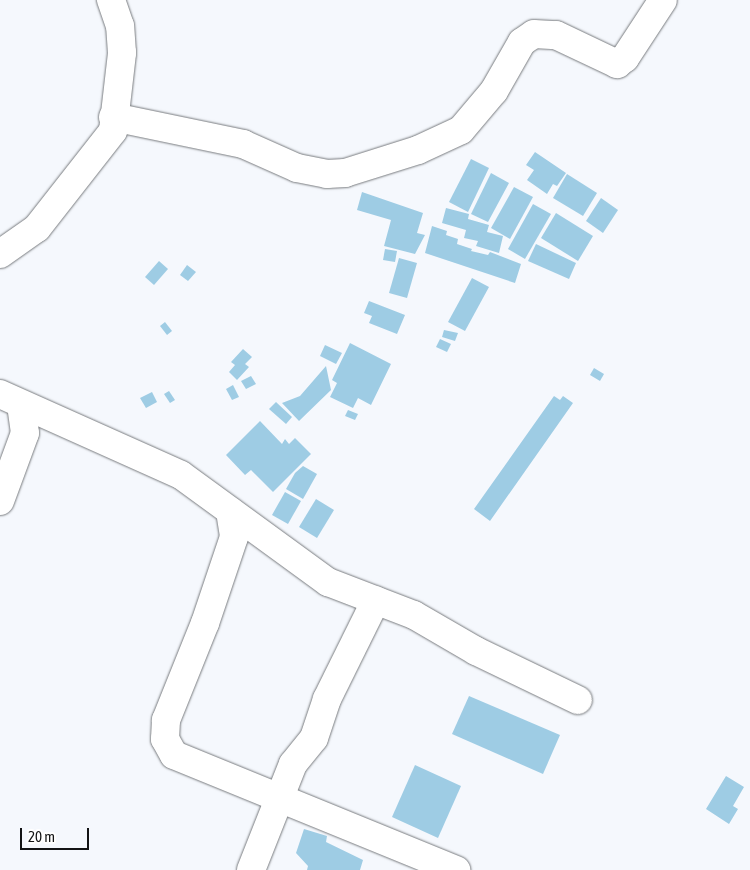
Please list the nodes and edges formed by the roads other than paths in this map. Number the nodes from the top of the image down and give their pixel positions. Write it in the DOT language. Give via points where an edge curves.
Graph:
graph roads {
  1 [pos="111,0"];
  2 [pos="663,0"];
  3 [pos="112,117"];
  4 [pos="0,254"];
  5 [pos="10,400"];
  6 [pos="0,501"];
  7 [pos="230,512"];
  8 [pos="376,600"];
  9 [pos="578,700"];
  10 [pos="279,799"];
  11 [pos="251,870"];
  12 [pos="456,870"];
  1 -- 3 [label="street" via="120,26 122,53"];
  2 -- 3 [label="street" via="625,58 617,64 556,35 534,34 522,42 494,91 461,130 408,153 345,173 327,174 298,168 243,144"];
  3 -- 4 [label="street" via="113,130 37,228"];
  5 -- 6 [label="street" via="25,433"];
  5 -- 7 [label="street" via="180,475"];
  7 -- 8 [label="street" via="328,582"];
  7 -- 10 [label="street" via="234,537 205,623 166,720 165,739 174,755"];
  8 -- 9 [label="street" via="414,615 476,651"];
  8 -- 10 [label="street" via="327,699 314,738 293,764"];
  10 -- 11 [label="street"];
  10 -- 12 [label="street"];
}
